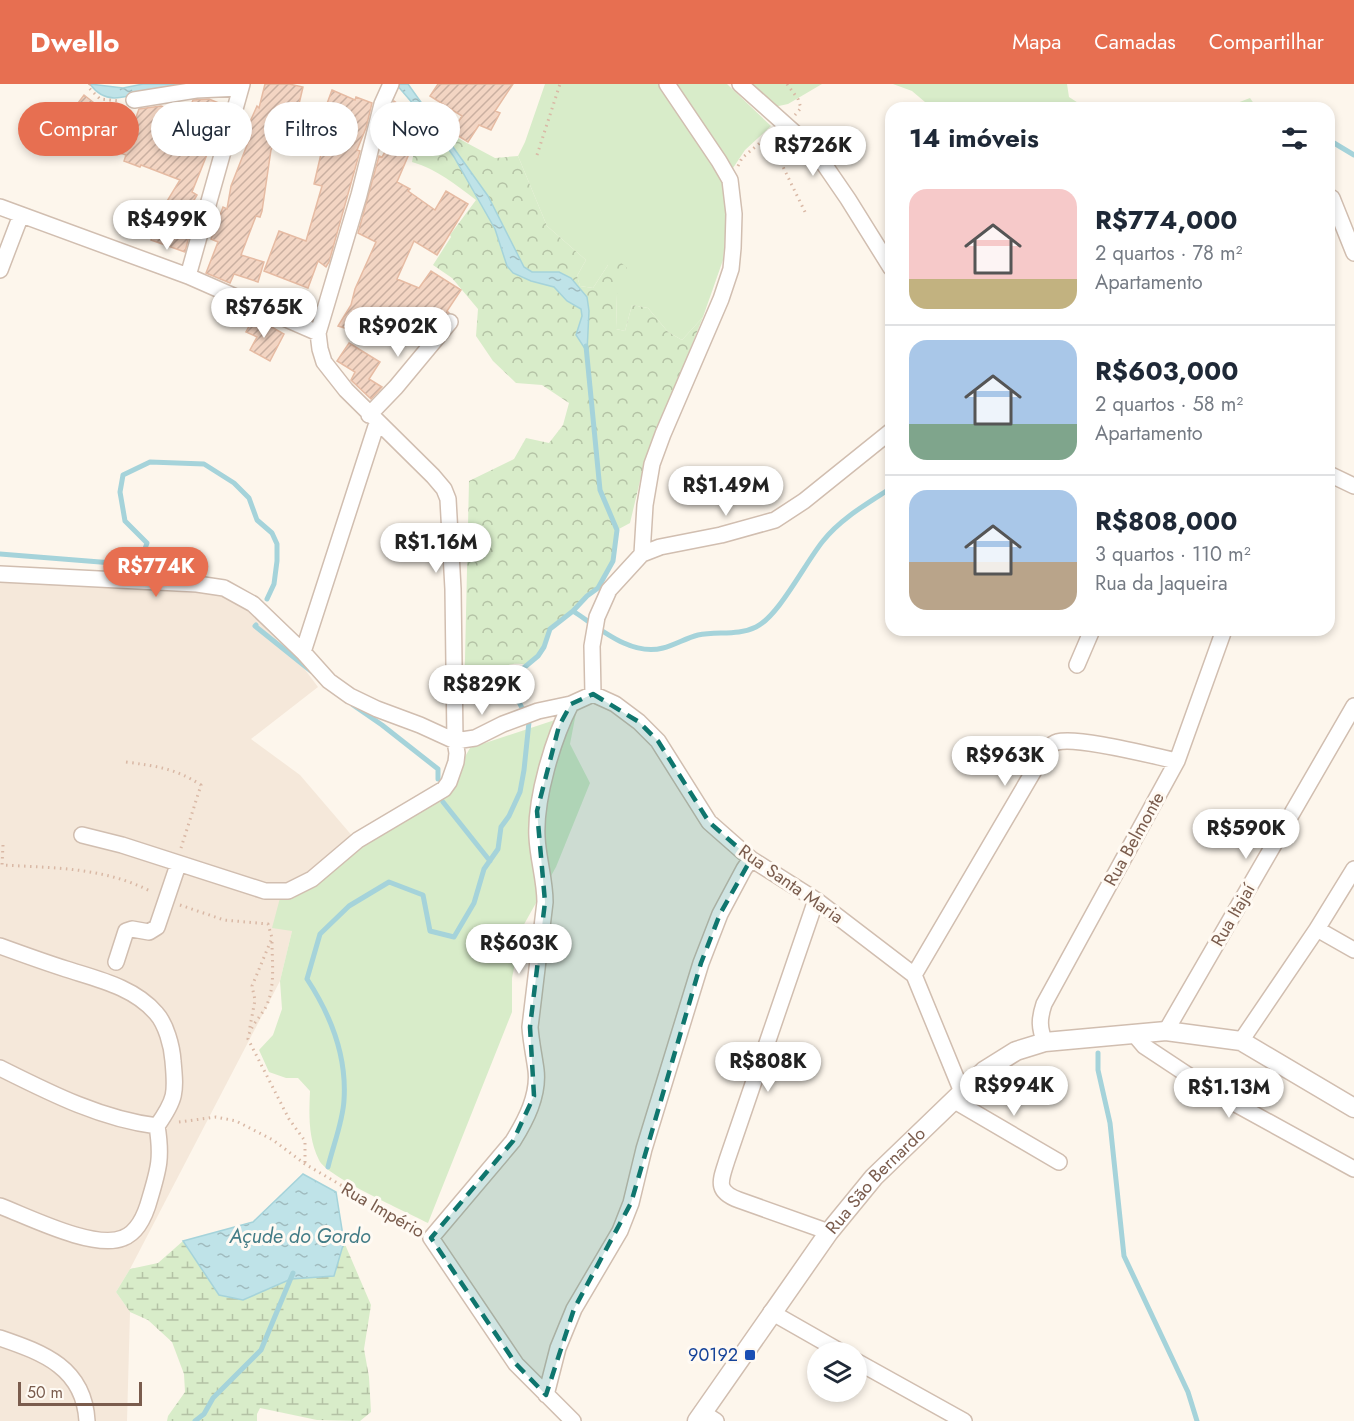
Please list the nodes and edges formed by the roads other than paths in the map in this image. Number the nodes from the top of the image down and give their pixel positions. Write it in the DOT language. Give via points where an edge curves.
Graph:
graph roads {
  1 [pos="391,84"];
  2 [pos="667,84"];
  3 [pos="740,84"];
  4 [pos="241,86"];
  5 [pos="134,99"];
  6 [pos="1335,206"];
  7 [pos="0,207"];
  8 [pos="21,215"];
  9 [pos="1354,253"];
  10 [pos="885,258"];
  11 [pos="0,270"];
  12 [pos="188,276"];
  13 [pos="450,322"];
  14 [pos="318,333"];
  15 [pos="373,419"];
  16 [pos="885,436"];
  17 [pos="1335,477"];
  18 [pos="1354,486"];
  19 [pos="642,554"];
  20 [pos="0,574"];
  21 [pos="1089,636"];
  22 [pos="1222,636"];
  23 [pos="303,652"];
  24 [pos="1077,665"];
  25 [pos="593,694"];
  26 [pos="571,704"];
  27 [pos="1354,706"];
  28 [pos="455,741"];
  29 [pos="1177,760"];
  30 [pos="82,835"];
  31 [pos="751,859"];
  32 [pos="178,865"];
  33 [pos="1354,869"];
  34 [pos="816,900"];
  35 [pos="1317,929"];
  36 [pos="0,946"];
  37 [pos="1354,950"];
  38 [pos="116,962"];
  39 [pos="914,975"];
  40 [pos="1166,1031"];
  41 [pos="1133,1033"];
  42 [pos="1241,1041"];
  43 [pos="1045,1042"];
  44 [pos="0,1068"];
  45 [pos="957,1096"];
  46 [pos="1354,1108"];
  47 [pos="157,1126"];
  48 [pos="1059,1162"];
  49 [pos="1354,1169"];
  50 [pos="0,1206"];
  51 [pos="829,1232"];
  52 [pos="771,1312"];
  53 [pos="0,1338"];
  54 [pos="824,1342"];
  55 [pos="867,1367"];
  56 [pos="546,1395"];
  57 [pos="705,1418"];
  58 [pos="87,1421"];
  59 [pos="573,1421"];
  60 [pos="964,1421"];
  1 -- 14 [label="street" via="382,104"];
  2 -- 19 [label="street" via="730,180 734,214 731,269 652,464"];
  3 -- 10 [label="street" via="814,151"];
  4 -- 5 [label="street"];
  4 -- 12 [label="street"];
  6 -- 9 [label="street"];
  7 -- 8 [label="street"];
  8 -- 11 [label="street"];
  8 -- 12 [label="street"];
  12 -- 14 [label="street"];
  13 -- 15 [label="street"];
  14 -- 15 [label="street" via="324,362"];
  15 -- 23 [label="street"];
  15 -- 28 [label="street" via="433,476 448,499"];
  16 -- 19 [label="street" via="775,520"];
  17 -- 18 [label="street"];
  19 -- 25 [label="street" via="609,590 597,617"];
  20 -- 23 [label="street" via="224,588 253,604"];
  21 -- 24 [label="street"];
  22 -- 29 [label="street, Rua Belmonte"];
  23 -- 28 [label="street" via="329,681 350,696"];
  25 -- 26 [label="street"];
  25 -- 31 [label="street, Rua Santa Maria" via="615,704 658,741 709,822"];
  26 -- 28 [label="street" via="535,712 475,738"];
  26 -- 56 [label="street, Rua Império" via="559,726 537,811 545,884 530,1027 536,1069 534,1096 513,1141 431,1238 516,1364"];
  27 -- 40 [label="street, Rua Itajaí"];
  28 -- 32 [label="street" via="456,762 444,789 358,840 312,879 288,891 265,891"];
  29 -- 39 [label="street" via="1071,742 1057,742 1046,750"];
  29 -- 43 [label="street, Rua Belmonte" via="1044,1004 1039,1019"];
  30 -- 32 [label="street"];
  31 -- 34 [label="street, Rua Santa Maria"];
  31 -- 56 [label="street" via="720,914 701,963 631,1203 620,1230 574,1309 558,1348"];
  32 -- 38 [label="street" via="157,927 149,932 126,931"];
  33 -- 35 [label="street"];
  34 -- 39 [label="street, Rua Santa Maria"];
  34 -- 51 [label="street" via="727,1160 721,1189 728,1196"];
  35 -- 37 [label="street"];
  35 -- 42 [label="street"];
  36 -- 47 [label="street" via="120,987 158,1015 173,1054 175,1089 171,1106"];
  39 -- 45 [label="street"];
  40 -- 41 [label="street, Rua São Bernardo"];
  40 -- 42 [label="street, Rua São Bernardo"];
  41 -- 43 [label="street, Rua São Bernardo"];
  41 -- 49 [label="street" via="1144,1047 1212,1091"];
  42 -- 46 [label="street, Rua São Bernardo"];
  43 -- 45 [label="street, Rua São Bernardo" via="1000,1060"];
  44 -- 47 [label="street" via="106,1115"];
  45 -- 48 [label="street"];
  45 -- 51 [label="street, Rua São Bernardo" via="874,1177"];
  47 -- 50 [label="street" via="161,1149 147,1209 136,1229 122,1239 87,1239"];
  51 -- 52 [label="street, Rua São Bernardo"];
  52 -- 54 [label="street"];
  52 -- 57 [label="street, Rua São Bernardo"];
  53 -- 58 [label="street" via="40,1352 70,1375 83,1396"];
  55 -- 60 [label="street"];
  56 -- 59 [label="street, Rua Império"];
}
